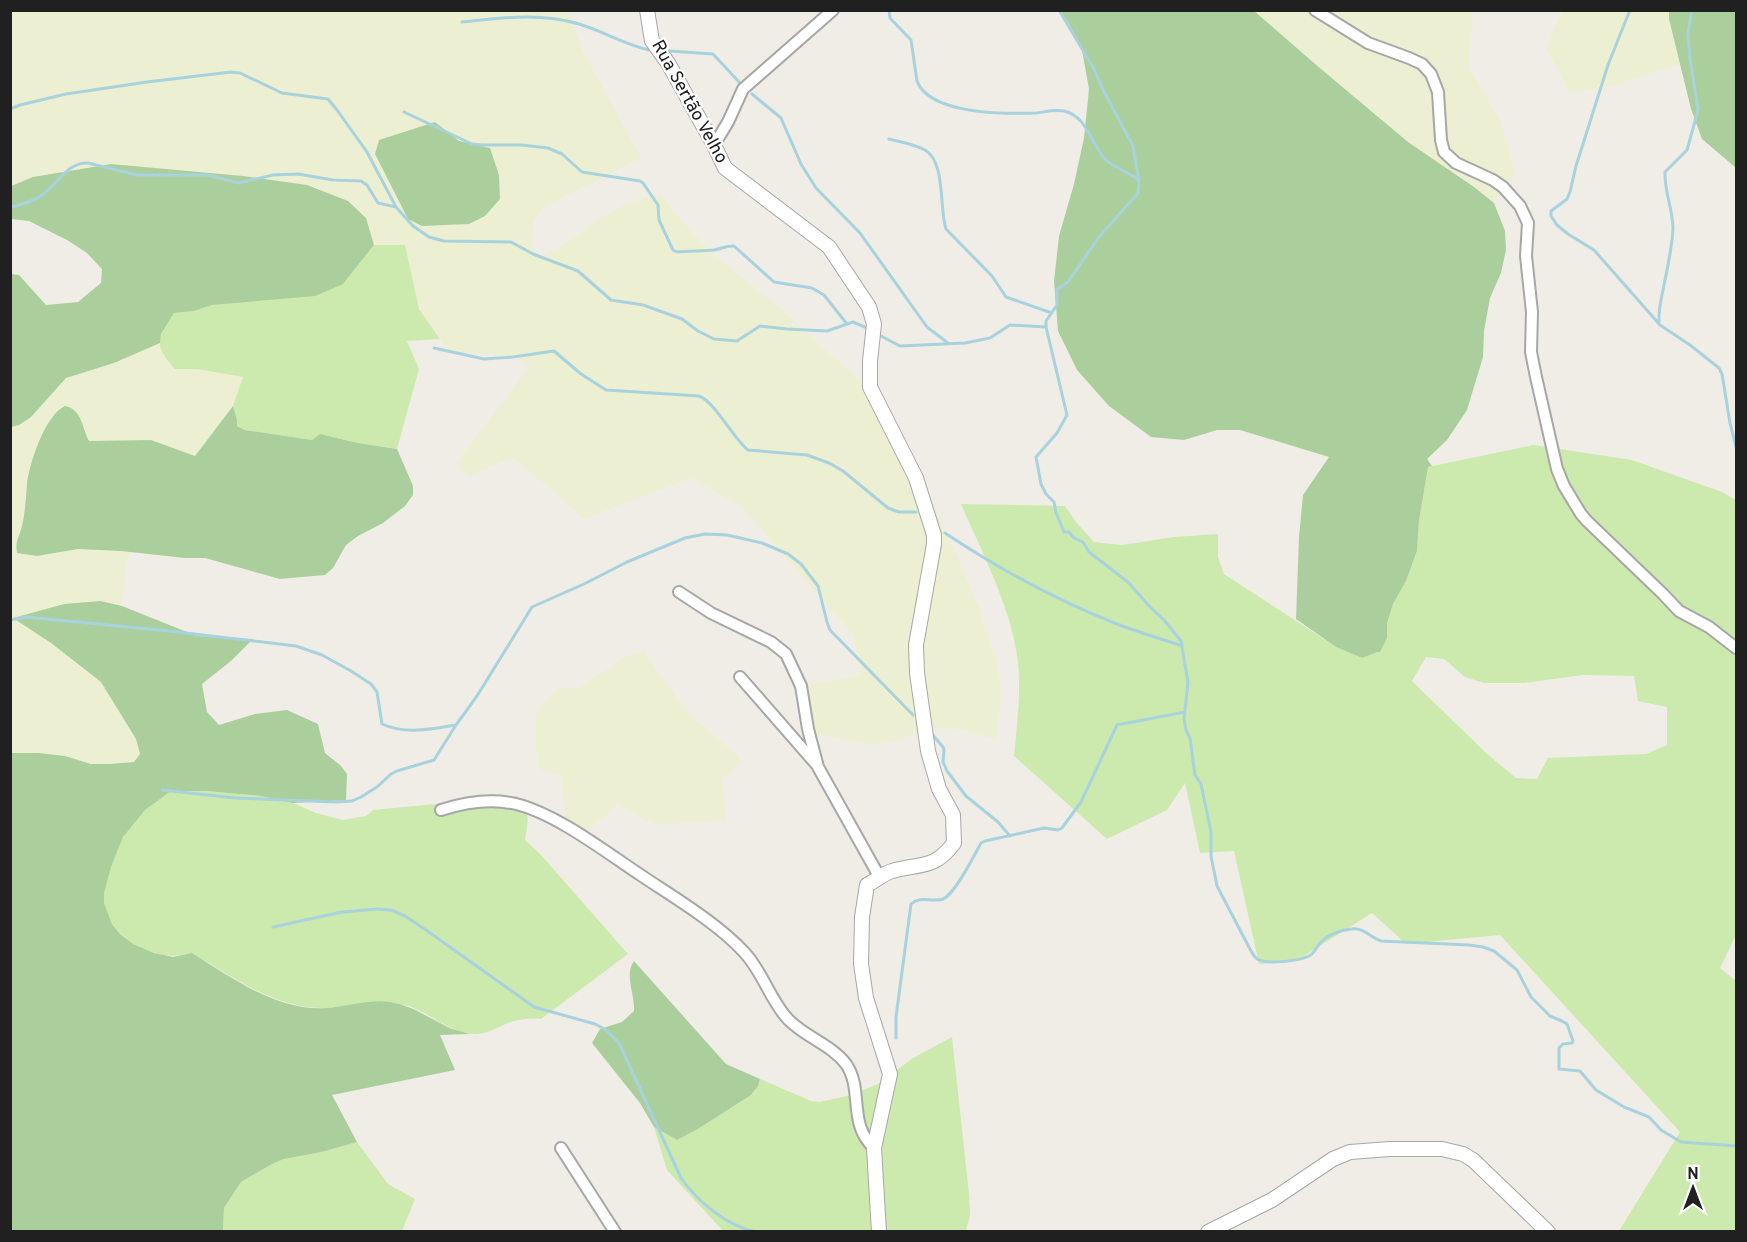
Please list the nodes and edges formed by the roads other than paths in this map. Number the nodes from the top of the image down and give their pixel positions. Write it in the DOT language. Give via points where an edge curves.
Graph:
graph roads {
  1 [pos="647,10"];
  2 [pos="833,10"];
  3 [pos="1315,10"];
  4 [pos="714,145"];
  5 [pos="679,592"];
  6 [pos="1737,648"];
  7 [pos="740,678"];
  8 [pos="818,767"];
  9 [pos="441,810"];
  10 [pos="880,878"];
  11 [pos="561,1148"];
  12 [pos="874,1148"];
  13 [pos="615,1232"];
  14 [pos="879,1232"];
  15 [pos="1208,1232"];
  16 [pos="1548,1232"];
  1 -- 4 [label="street, Rua Sertão Velho" via="652,41"];
  2 -- 4 [label="street" via="743,89"];
  3 -- 6 [label="street" via="1368,43 1422,64 1438,92 1444,152 1456,163 1503,187 1520,206 1528,223 1531,352 1553,458 1564,486 1587,521 1674,606"];
  4 -- 10 [label="street, Rua Sertão Velho" via="725,168 829,247 869,306 874,324 870,387 916,478 934,534 916,645 917,673 928,751 939,789 953,815 954,843 946,855 932,864 889,872"];
  5 -- 8 [label="street" via="786,654 801,686"];
  7 -- 8 [label="street"];
  8 -- 10 [label="street"];
  9 -- 12 [label="street" via="485,801 507,802 536,811 577,833 729,938 758,969 784,1015 844,1063 853,1078 859,1125"];
  10 -- 12 [label="street" via="867,885 862,917 861,964 866,998 890,1074"];
  11 -- 13 [label="street"];
  12 -- 14 [label="street"];
  15 -- 16 [label="street" via="1272,1200 1350,1152 1430,1148 1452,1150 1473,1160"];
}
